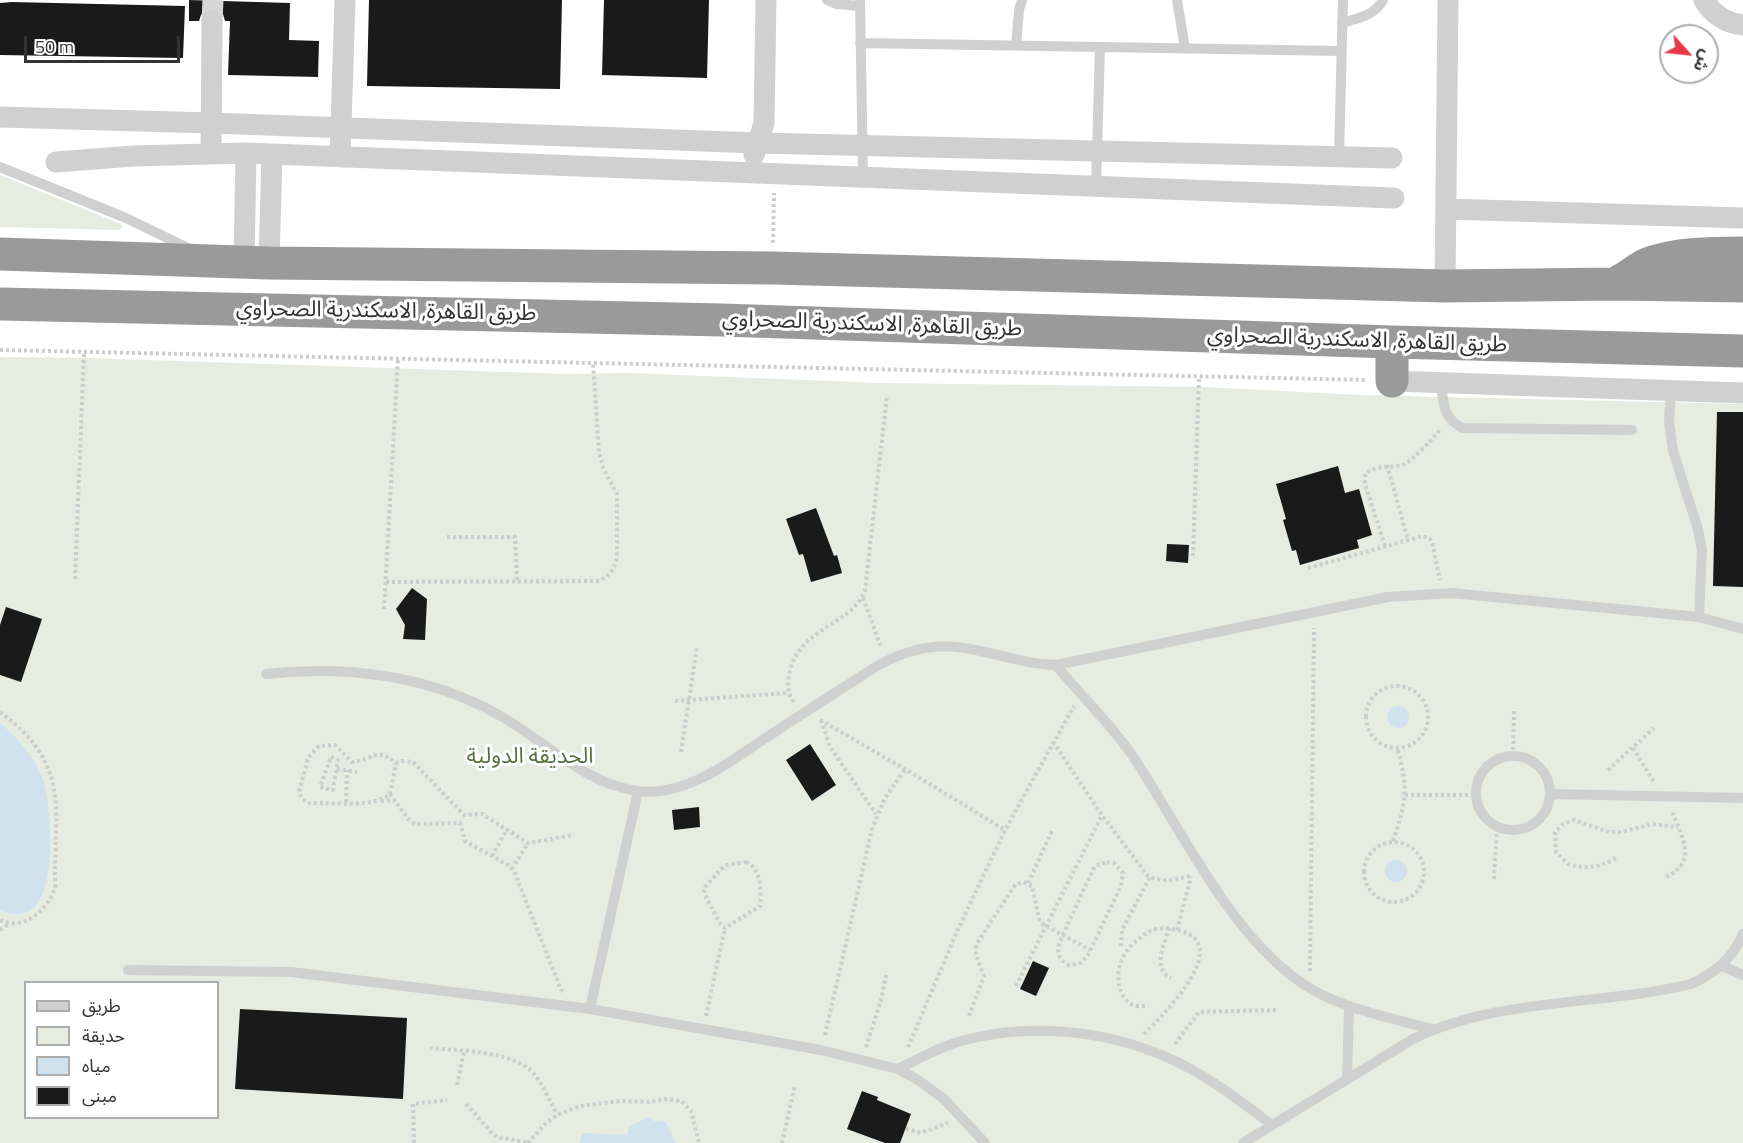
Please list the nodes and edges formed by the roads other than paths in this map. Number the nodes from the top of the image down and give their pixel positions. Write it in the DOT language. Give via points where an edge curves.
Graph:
graph roads {
  1 [pos="345,0"];
  2 [pos="766,0"];
  3 [pos="827,0"];
  4 [pos="1022,0"];
  5 [pos="1177,0"];
  6 [pos="1343,0"];
  7 [pos="1383,0"];
  8 [pos="1449,0"];
  9 [pos="1704,0"];
  10 [pos="860,3"];
  11 [pos="212,21"];
  12 [pos="1342,23"];
  13 [pos="1743,25"];
  14 [pos="860,43"];
  15 [pos="1016,46"];
  16 [pos="1100,47"];
  17 [pos="1185,48"];
  18 [pos="1341,51"];
  19 [pos="0,117"];
  20 [pos="211,123"];
  21 [pos="341,127"];
  22 [pos="759,143"];
  23 [pos="863,146"];
  24 [pos="1097,152"];
  25 [pos="246,153"];
  26 [pos="211,154"];
  27 [pos="273,155"];
  28 [pos="1339,156"];
  29 [pos="340,157"];
  30 [pos="1392,158"];
  31 [pos="56,162"];
  32 [pos="0,167"];
  33 [pos="747,172"];
  34 [pos="863,177"];
  35 [pos="1096,186"];
  36 [pos="1394,198"];
  37 [pos="1447,209"];
  38 [pos="1743,218"];
  39 [pos="1743,253"];
  40 [pos="0,254"];
  41 [pos="244,262"];
  42 [pos="1616,284"];
  43 [pos="1445,286"];
  44 [pos="1743,286"];
  45 [pos="0,304"];
  46 [pos="1392,342"];
  47 [pos="1743,351"];
  48 [pos="1392,381"];
  49 [pos="1440,383"];
  50 [pos="1671,392"];
  51 [pos="1743,393"];
  52 [pos="1632,430"];
  53 [pos="1699,617"];
  54 [pos="1743,629"];
  55 [pos="1056,665"];
  56 [pos="266,674"];
  57 [pos="638,791"];
  58 [pos="1551,794"];
  59 [pos="1743,798"];
  60 [pos="1743,934"];
  61 [pos="1722,966"];
  62 [pos="128,970"];
  63 [pos="1743,975"];
  64 [pos="1349,1007"];
  65 [pos="590,1009"];
  66 [pos="1432,1029"];
  67 [pos="898,1069"];
  68 [pos="1347,1079"];
  69 [pos="1272,1125"];
  70 [pos="985,1143"];
  71 [pos="1243,1143"];
  1 -- 21 [label="street"];
  2 -- 22 [label="street" via="764,116"];
  3 -- 10 [label="lane" via="836,4"];
  4 -- 15 [label="lane"];
  5 -- 17 [label="lane"];
  6 -- 12 [label="lane"];
  7 -- 12 [label="lane" via="1371,14"];
  8 -- 37 [label="street"];
  9 -- 13 [label="street" via="1722,19"];
  10 -- 14 [label="lane"];
  11 -- 20 [label="street"];
  12 -- 18 [label="lane"];
  14 -- 15 [label="lane"];
  14 -- 23 [label="lane"];
  15 -- 16 [label="lane"];
  16 -- 17 [label="lane"];
  16 -- 24 [label="lane"];
  17 -- 18 [label="lane"];
  18 -- 28 [label="lane"];
  19 -- 20 [label="street"];
  20 -- 21 [label="street"];
  20 -- 26 [label="street"];
  21 -- 22 [label="street"];
  21 -- 29 [label="street"];
  22 -- 23 [label="street"];
  22 -- 33 [label="street"];
  23 -- 24 [label="street"];
  23 -- 34 [label="lane"];
  24 -- 28 [label="street"];
  24 -- 35 [label="lane"];
  25 -- 26 [label="street"];
  25 -- 27 [label="street"];
  25 -- 41 [label="street"];
  26 -- 31 [label="street"];
  27 -- 29 [label="street"];
  27 -- 41 [label="street"];
  28 -- 30 [label="street"];
  29 -- 33 [label="street"];
  32 -- 41 [label="lane"];
  33 -- 34 [label="street"];
  34 -- 35 [label="street"];
  35 -- 36 [label="street"];
  37 -- 38 [label="street"];
  37 -- 43 [label="street"];
  39 -- 42 [label="highway" via="1665,260 1646,265"];
  40 -- 41 [label="highway"];
  41 -- 43 [label="highway" via="773,268"];
  42 -- 43 [label="highway"];
  42 -- 44 [label="highway"];
  45 -- 46 [label="highway, طريق القاهرة, الاسكندرية الصحراوي" via="722,320"];
  46 -- 47 [label="highway, طريق القاهرة, الاسكندرية الصحراوي"];
  46 -- 48 [label="highway"];
  48 -- 49 [label="street"];
  49 -- 50 [label="street"];
  49 -- 52 [label="lane" via="1450,420 1470,429"];
  50 -- 51 [label="street"];
  50 -- 53 [label="lane" via="1670,436 1702,550"];
  53 -- 54 [label="lane"];
  53 -- 55 [label="lane" via="1443,593 1388,597"];
  55 -- 57 [label="lane" via="950,646 915,650 886,661 722,768 681,785"];
  55 -- 64 [label="lane" via="1131,753 1205,873 1254,940 1288,974"];
  56 -- 57 [label="lane" via="301,670 371,673 438,690 499,715 583,772"];
  57 -- 65 [label="lane"];
  58 -- 58 [label="lane" via="1539,820 1512,831 1497,828 1486,820 1475,795 1482,772 1491,763 1514,756 1525,758 1544,771"];
  58 -- 59 [label="lane"];
  60 -- 61 [label="lane"];
  61 -- 63 [label="lane"];
  61 -- 66 [label="lane" via="1706,978 1676,988 1516,1010"];
  62 -- 65 [label="lane" via="291,972"];
  64 -- 66 [label="lane"];
  64 -- 68 [label="lane"];
  65 -- 67 [label="lane" via="821,1050"];
  66 -- 68 [label="lane"];
  67 -- 69 [label="lane" via="965,1040 1001,1033 1072,1033 1108,1038 1165,1056 1228,1093"];
  67 -- 70 [label="lane" via="932,1089"];
  68 -- 69 [label="lane"];
  69 -- 71 [label="lane"];
}
